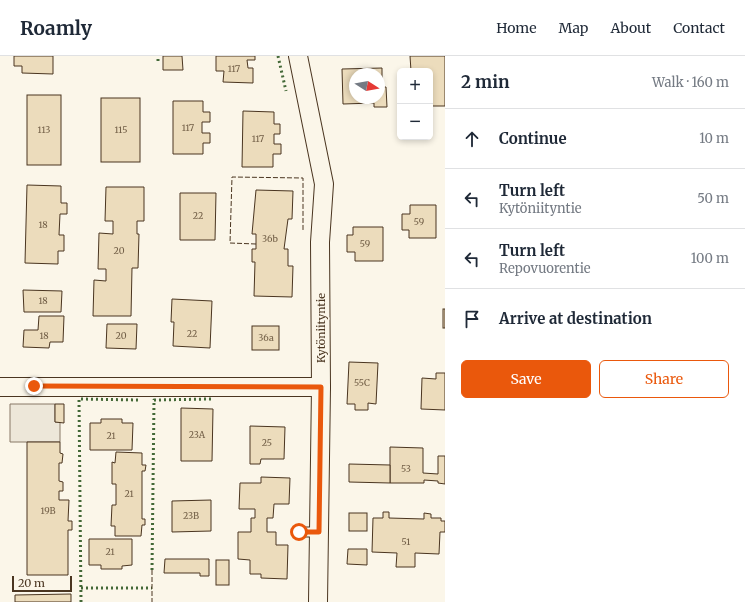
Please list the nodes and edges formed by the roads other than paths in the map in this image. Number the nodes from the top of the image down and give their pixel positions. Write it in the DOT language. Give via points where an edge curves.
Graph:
graph roads {
  1 [pos="298,56"];
  2 [pos="0,387"];
  3 [pos="321,387"];
  4 [pos="299,532"];
  5 [pos="319,532"];
  6 [pos="318,602"];
  1 -- 3 [label="street, Kytöniityntie" via="324,184 320,242"];
  2 -- 3 [label="street"];
  3 -- 5 [label="street, Kytöniityntie"];
  4 -- 5 [label="lane"];
  5 -- 6 [label="street, Kytöniityntie"];
}
